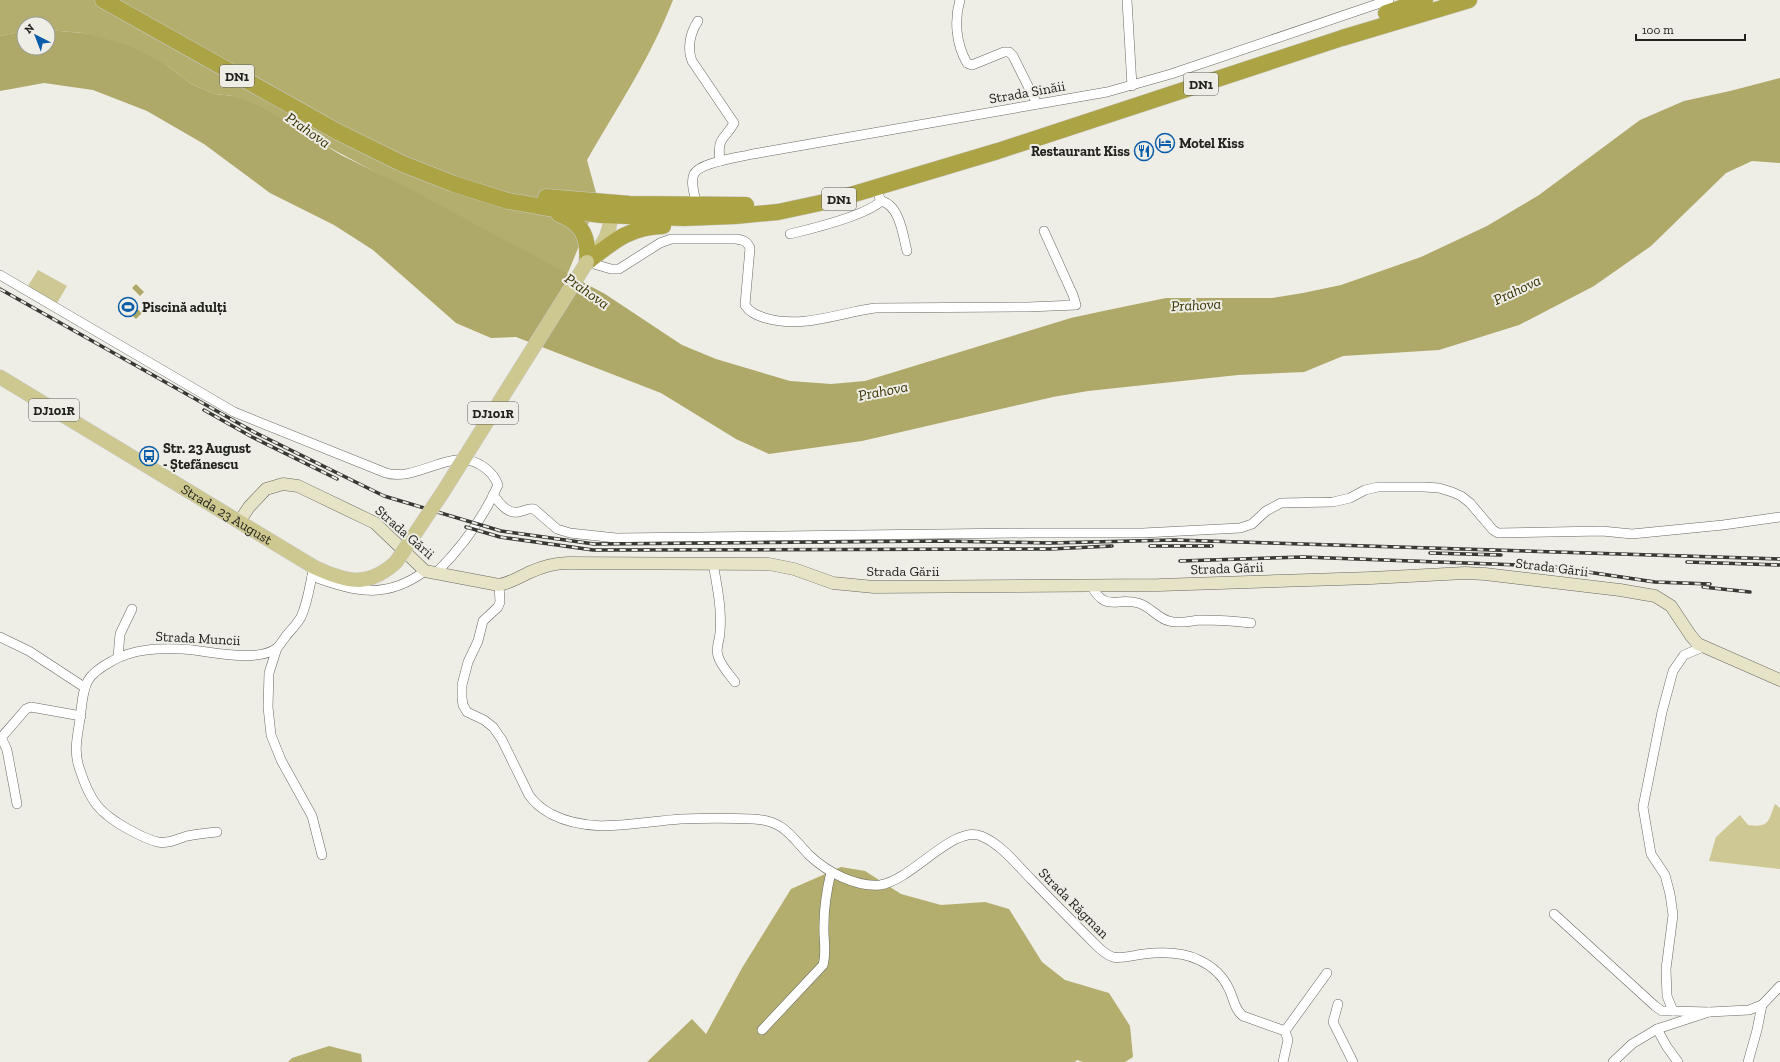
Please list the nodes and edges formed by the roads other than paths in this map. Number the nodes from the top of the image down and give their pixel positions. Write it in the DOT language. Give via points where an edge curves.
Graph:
graph roads {
  1 [pos="103,0"];
  2 [pos="120,0"];
  3 [pos="960,0"];
  4 [pos="1127,0"];
  5 [pos="1389,0"];
  6 [pos="1425,0"];
  7 [pos="1453,0"];
  8 [pos="1468,0"];
  9 [pos="1416,15"];
  10 [pos="698,21"];
  11 [pos="1132,86"];
  12 [pos="1037,104"];
  13 [pos="720,161"];
  14 [pos="878,194"];
  15 [pos="529,205"];
  16 [pos="697,206"];
  17 [pos="610,209"];
  18 [pos="760,214"];
  19 [pos="1044,231"];
  20 [pos="790,234"];
  21 [pos="907,251"];
  22 [pos="587,262"];
  23 [pos="0,276"];
  24 [pos="0,377"];
  25 [pos="493,495"];
  26 [pos="1780,517"];
  27 [pos="239,522"];
  28 [pos="713,563"];
  29 [pos="313,572"];
  30 [pos="430,572"];
  31 [pos="499,585"];
  32 [pos="1091,585"];
  33 [pos="132,608"];
  34 [pos="1252,623"];
  35 [pos="0,637"];
  36 [pos="1703,647"];
  37 [pos="277,648"];
  38 [pos="118,657"];
  39 [pos="1780,680"];
  40 [pos="735,682"];
  41 [pos="84,687"];
  42 [pos="81,716"];
  43 [pos="1,738"];
  44 [pos="17,804"];
  45 [pos="217,832"];
  46 [pos="322,855"];
  47 [pos="831,872"];
  48 [pos="1554,914"];
  49 [pos="1327,973"];
  50 [pos="1780,986"];
  51 [pos="1338,1004"];
  52 [pos="1762,1005"];
  53 [pos="1673,1011"];
  54 [pos="1709,1012"];
  55 [pos="1658,1029"];
  56 [pos="762,1030"];
  57 [pos="1285,1031"];
  58 [pos="1283,1062"];
  59 [pos="1353,1062"];
  60 [pos="1613,1062"];
  61 [pos="1678,1062"];
  62 [pos="1748,1062"];
  1 -- 15 [label="highway, DN1" via="373,150 454,184"];
  2 -- 17 [label="highway, DN1" via="342,124 410,156 461,176 512,191"];
  3 -- 12 [label="street" via="956,22 967,63 972,65 1010,52"];
  4 -- 11 [label="street"];
  5 -- 11 [label="street, Strada Sinăii"];
  6 -- 16 [label="highway, DN1" via="1038,128 832,192 777,203"];
  7 -- 9 [label="highway, DN1"];
  8 -- 9 [label="highway, DN1"];
  9 -- 14 [label="highway, DN1" via="991,153"];
  10 -- 13 [label="street" via="692,29 690,56 734,123 721,139"];
  11 -- 12 [label="street, Strada Sinăii"];
  12 -- 13 [label="street, Strada Sinăii"];
  13 -- 16 [label="street, Strada Sinăii" via="702,167 694,174 693,186"];
  14 -- 18 [label="highway, DN1"];
  14 -- 20 [label="street" via="872,207"];
  14 -- 21 [label="street" via="896,214"];
  15 -- 17 [label="highway, DN1" via="579,213"];
  15 -- 22 [label="highway" via="576,223 588,244"];
  16 -- 17 [label="highway, DN1"];
  17 -- 18 [label="highway, DN1" via="684,218"];
  17 -- 22 [label="main road, DJ101R" via="608,235"];
  18 -- 22 [label="highway" via="716,224 642,228 615,240"];
  19 -- 22 [label="street" via="1076,305 1028,308 875,308 805,322 788,322 755,315 745,305 750,248 744,240 671,239 660,243 619,269"];
  22 -- 29 [label="main road, Strada 23 August / DJ101R, bridge" via="443,492 396,562 382,574 369,579 337,578"];
  23 -- 25 [label="street" via="234,412 393,475 460,459 474,462 482,465 495,477 498,485"];
  24 -- 27 [label="main road, Strada 23 August / DJ101R"];
  25 -- 26 [label="street" via="513,513 534,509 557,529 616,538 1143,533 1240,528 1252,524 1281,504 1333,502 1378,487 1439,488 1452,492 1470,503 1498,533 1602,531 1632,534 1723,526"];
  25 -- 30 [label="street" via="474,529 456,553"];
  27 -- 29 [label="main road, Strada 23 August / DJ101R"];
  27 -- 30 [label="street, Strada Gării" via="266,489 283,484 298,486 375,523"];
  28 -- 31 [label="street, Strada Gării" via="558,563 538,568 507,584"];
  28 -- 32 [label="street, Strada Gării" via="770,564 794,569 833,583 874,587"];
  28 -- 40 [label="street" via="720,605 717,655"];
  29 -- 30 [label="street" via="341,587 372,591 401,585"];
  29 -- 37 [label="street" via="300,618"];
  30 -- 31 [label="street, Strada Gării"];
  31 -- 47 [label="street, Strada Răgman" via="498,607 483,621 478,641 468,662 462,685 463,705 467,712 493,727 534,803 556,816 577,824 598,827 682,819 767,821 781,826"];
  32 -- 34 [label="street" via="1104,600 1112,603 1138,603 1170,622 1201,620"];
  32 -- 36 [label="street, Strada Gării" via="1485,574 1655,596 1674,610 1694,640"];
  33 -- 38 [label="street" via="120,634"];
  35 -- 41 [label="street" via="29,651"];
  36 -- 39 [label="street"];
  36 -- 53 [label="street" via="1684,655 1673,671 1643,807 1651,854 1665,875 1670,894 1672,922 1666,969 1667,996"];
  37 -- 38 [label="street, Strada Muncii" via="258,655 154,649 131,652"];
  37 -- 46 [label="street" via="269,673 268,707 271,735 281,760 312,816"];
  38 -- 41 [label="street, Strada Muncii" via="90,676"];
  41 -- 42 [label="street"];
  42 -- 43 [label="street" via="31,707 26,709"];
  42 -- 45 [label="street" via="76,738 77,763 94,804 108,816 137,834 158,842 172,842 187,836"];
  43 -- 44 [label="street" via="7,750"];
  47 -- 56 [label="street" via="825,898 823,965"];
  47 -- 57 [label="street, Strada Răgman" via="868,884 881,885 894,881 964,835 980,836 1003,852 1108,955 1122,958 1163,953 1198,959 1222,977 1238,1012"];
  48 -- 53 [label="street" via="1655,1006 1662,1011"];
  49 -- 57 [label="street"];
  50 -- 52 [label="street"];
  51 -- 59 [label="street" via="1333,1022"];
  52 -- 54 [label="street" via="1749,1010"];
  52 -- 62 [label="street"];
  53 -- 54 [label="street"];
  54 -- 55 [label="street"];
  55 -- 60 [label="street" via="1632,1044"];
  55 -- 61 [label="street"];
  57 -- 58 [label="street" via="1288,1040"];
}
